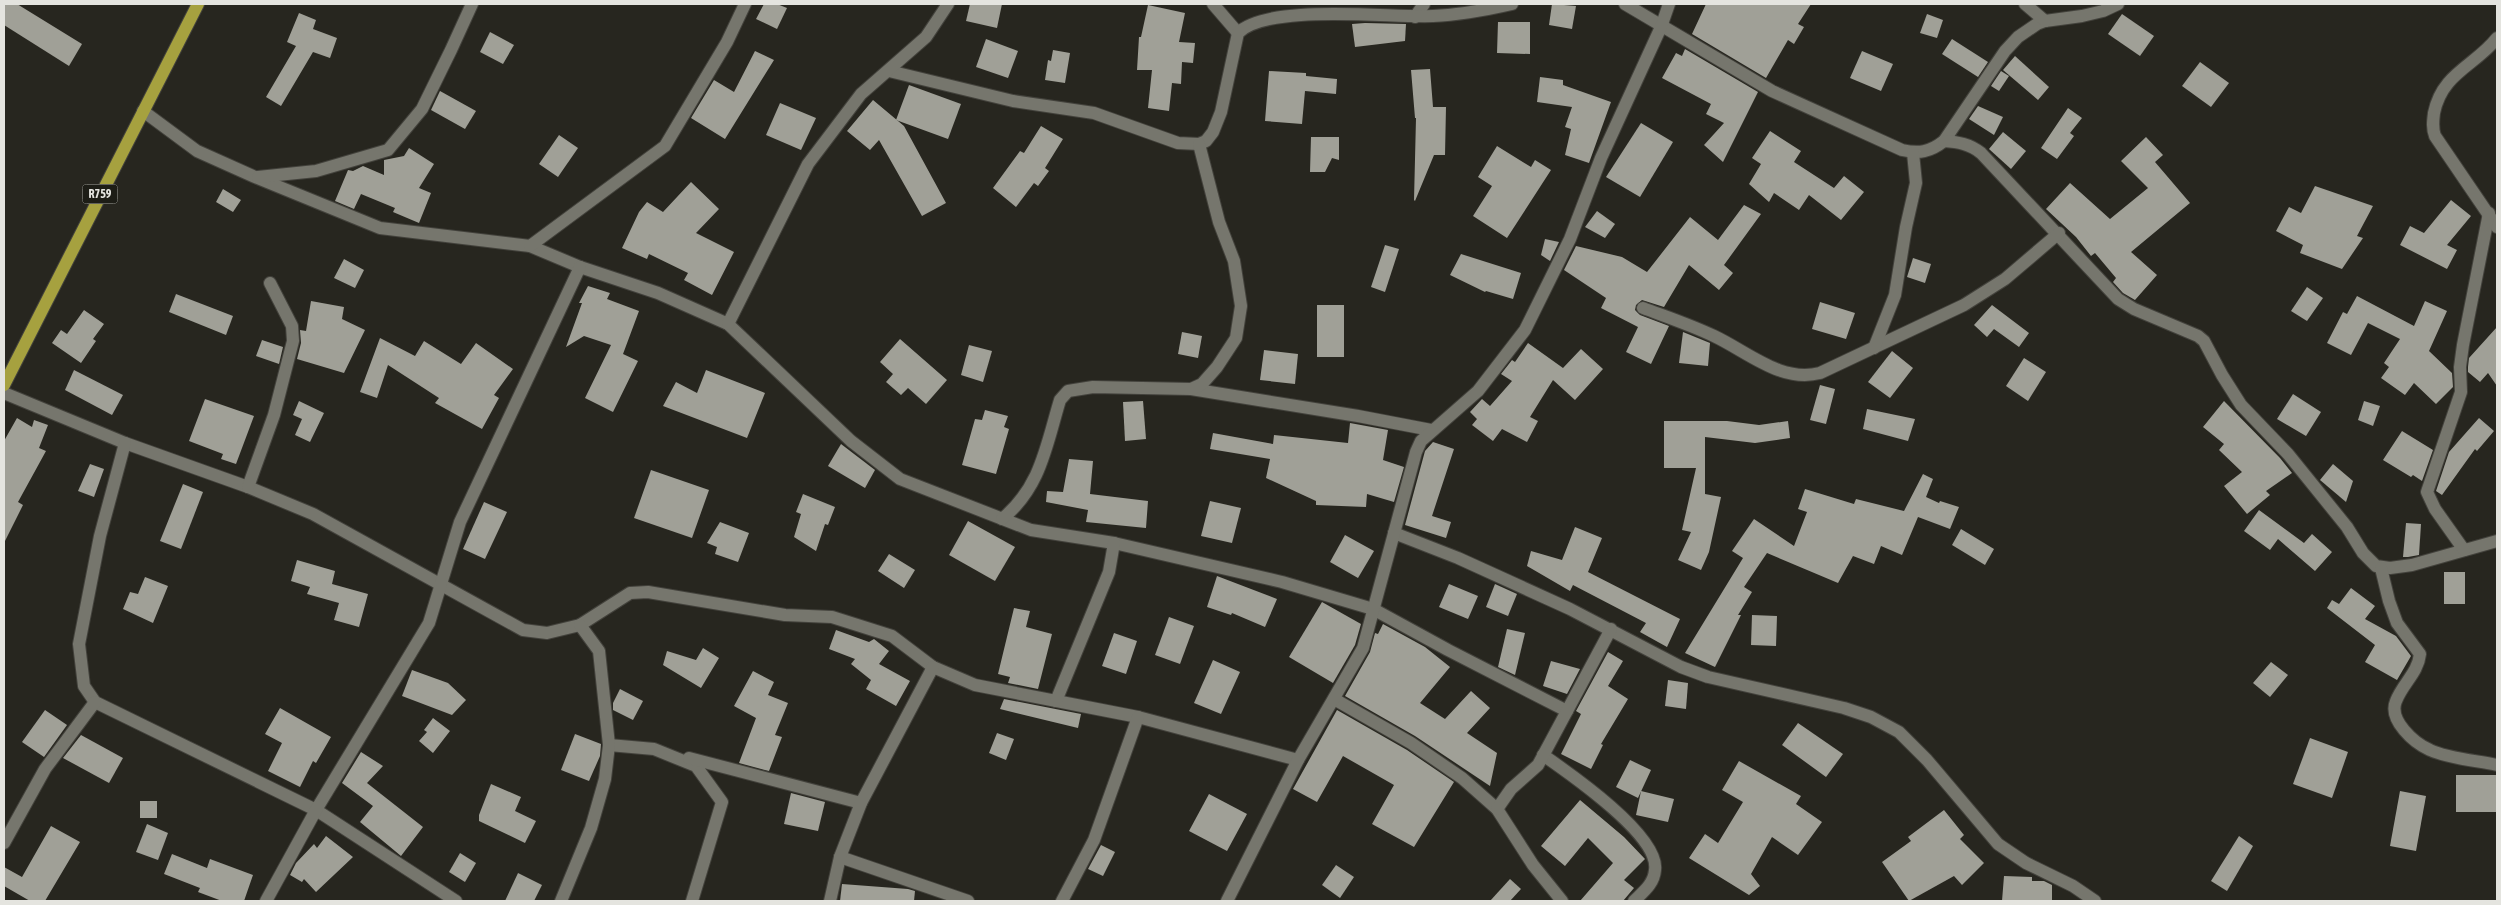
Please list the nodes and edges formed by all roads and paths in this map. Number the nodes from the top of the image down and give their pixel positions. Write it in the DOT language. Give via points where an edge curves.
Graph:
graph roads {
  1 [pos="198,4"];
  2 [pos="472,4"];
  3 [pos="745,4"];
  4 [pos="948,4"];
  5 [pos="1213,4"];
  6 [pos="1424,4"];
  7 [pos="1512,4"];
  8 [pos="1625,4"];
  9 [pos="1669,4"];
  10 [pos="2025,4"];
  11 [pos="2118,4"];
  12 [pos="1416,17"];
  13 [pos="2046,20"];
  14 [pos="1662,27"];
  15 [pos="1238,33"];
  16 [pos="2497,38"];
  17 [pos="889,70"];
  18 [pos="143,111"];
  19 [pos="1944,141"];
  20 [pos="1199,144"];
  21 [pos="1913,153"];
  22 [pos="255,178"];
  23 [pos="2488,214"];
  24 [pos="2497,226"];
  25 [pos="2058,233"];
  26 [pos="530,246"];
  27 [pos="580,267"];
  28 [pos="270,283"];
  29 [pos="1643,308"];
  30 [pos="728,324"];
  31 [pos="1874,348"];
  32 [pos="4,385"];
  33 [pos="1191,389"];
  34 [pos="4,393"];
  35 [pos="1431,430"];
  36 [pos="125,443"];
  37 [pos="248,487"];
  38 [pos="1002,519"];
  39 [pos="1394,533"];
  40 [pos="2497,541"];
  41 [pos="1114,544"];
  42 [pos="2464,550"];
  43 [pos="2381,568"];
  44 [pos="441,585"];
  45 [pos="1373,608"];
  46 [pos="580,624"];
  47 [pos="1610,630"];
  48 [pos="933,667"];
  49 [pos="1334,699"];
  50 [pos="1056,701"];
  51 [pos="95,702"];
  52 [pos="1567,711"];
  53 [pos="1138,717"];
  54 [pos="609,745"];
  55 [pos="654,749"];
  56 [pos="1543,755"];
  57 [pos="1298,760"];
  58 [pos="2497,765"];
  59 [pos="861,803"];
  60 [pos="1498,809"];
  61 [pos="316,810"];
  62 [pos="4,843"];
  63 [pos="840,857"];
  64 [pos="266,901"];
  65 [pos="456,901"];
  66 [pos="560,901"];
  67 [pos="692,901"];
  68 [pos="830,901"];
  69 [pos="968,901"];
  70 [pos="1062,901"];
  71 [pos="1227,901"];
  72 [pos="1562,901"];
  73 [pos="1634,901"];
  74 [pos="2095,901"];
  1 -- 18 [label="main road, R759"];
  2 -- 22 [label="street" via="422,109 388,150 316,171"];
  3 -- 26 [label="street" via="727,42 665,146"];
  4 -- 17 [label="street" via="926,36"];
  5 -- 15 [label="street"];
  6 -- 12 [label="street"];
  7 -- 12 [label="street" via="1480,12"];
  8 -- 14 [label="street"];
  9 -- 14 [label="street"];
  10 -- 13 [label="street"];
  11 -- 13 [label="street" via="2082,16"];
  12 -- 15 [label="street" via="1361,14 1291,16 1255,22"];
  13 -- 19 [label="street" via="2031,27 2005,51"];
  14 -- 21 [label="street" via="1772,92"];
  14 -- 35 [label="street" via="1601,158 1570,239 1525,330 1478,391 1453,415"];
  15 -- 20 [label="street" via="1221,112 1213,132"];
  16 -- 23 [label="street" via="2458,71 2440,94 2433,126 2435,136"];
  17 -- 20 [label="street" via="1004,99 1094,113 1171,141"];
  17 -- 30 [label="street" via="861,94 808,164"];
  18 -- 22 [label="street" via="197,151"];
  18 -- 32 [label="main road, R759"];
  19 -- 21 [label="street" via="1932,150"];
  19 -- 25 [label="street" via="1958,142 1981,153"];
  20 -- 33 [label="street" via="1219,222 1234,260 1241,306 1236,338 1217,368 1202,384"];
  21 -- 31 [label="street" via="1916,183 1895,295"];
  22 -- 26 [label="street" via="380,228"];
  23 -- 24 [label="street"];
  23 -- 42 [label="street" via="2463,345 2461,392 2427,488 2435,509"];
  25 -- 31 [label="street" via="2005,279 1964,305"];
  25 -- 43 [label="street" via="2124,304 2204,341 2242,405 2288,454 2347,527 2372,564"];
  26 -- 27 [label="street"];
  27 -- 30 [label="street" via="658,293"];
  27 -- 44 [label="street" via="460,522"];
  28 -- 37 [label="street" via="292,326 293,341 274,415"];
  29 -- 31 [label="street" via="1710,334 1770,368 1800,375 1820,373"];
  30 -- 38 [label="street" via="851,441 900,479"];
  33 -- 35 [label="street"];
  33 -- 38 [label="street" via="1093,387 1068,391 1060,400 1035,480 1016,508"];
  34 -- 36 [label="street"];
  35 -- 39 [label="street" via="1416,452"];
  36 -- 37 [label="street"];
  36 -- 51 [label="street" via="100,536 79,644 84,686"];
  37 -- 44 [label="street" via="313,514"];
  38 -- 41 [label="street" via="1031,530"];
  39 -- 45 [label="street"];
  39 -- 47 [label="street" via="1517,584"];
  40 -- 42 [label="street"];
  41 -- 45 [label="street" via="1282,582"];
  41 -- 50 [label="street" via="1109,572"];
  42 -- 43 [label="street" via="2412,565"];
  43 -- 58 [label="street" via="2397,623 2420,654 2416,671 2395,702 2396,718 2411,736 2430,750"];
  44 -- 46 [label="street" via="523,630 547,633"];
  44 -- 61 [label="street" via="429,623"];
  45 -- 49 [label="street" via="1362,648"];
  45 -- 52 [label="street"];
  46 -- 48 [label="street" via="630,593 648,592 786,615 832,617 892,636"];
  46 -- 54 [label="street" via="598,651"];
  47 -- 52 [label="street"];
  47 -- 74 [label="street" via="1690,670 1844,708 1871,717 1899,732 1998,844"];
  48 -- 50 [label="street" via="975,685"];
  48 -- 59 [label="street"];
  49 -- 57 [label="street"];
  49 -- 60 [label="street" via="1411,743 1462,778"];
  50 -- 53 [label="street"];
  51 -- 61 [label="street"];
  51 -- 62 [label="street" via="45,769"];
  52 -- 56 [label="street"];
  53 -- 57 [label="street"];
  53 -- 70 [label="street" via="1094,840"];
  54 -- 55 [label="street"];
  54 -- 66 [label="street" via="605,779 591,828"];
  55 -- 59 [label="street"];
  55 -- 67 [label="street" via="696,766 722,802"];
  56 -- 60 [label="street" via="1538,765 1511,789"];
  56 -- 73 [label="street" via="1608,803 1644,841 1655,863 1655,873 1649,886"];
  57 -- 71 [label="street"];
  59 -- 63 [label="street"];
  60 -- 72 [label="street" via="1533,865"];
  61 -- 64 [label="street"];
  61 -- 65 [label="street"];
  63 -- 68 [label="street"];
  63 -- 69 [label="street"];
}
